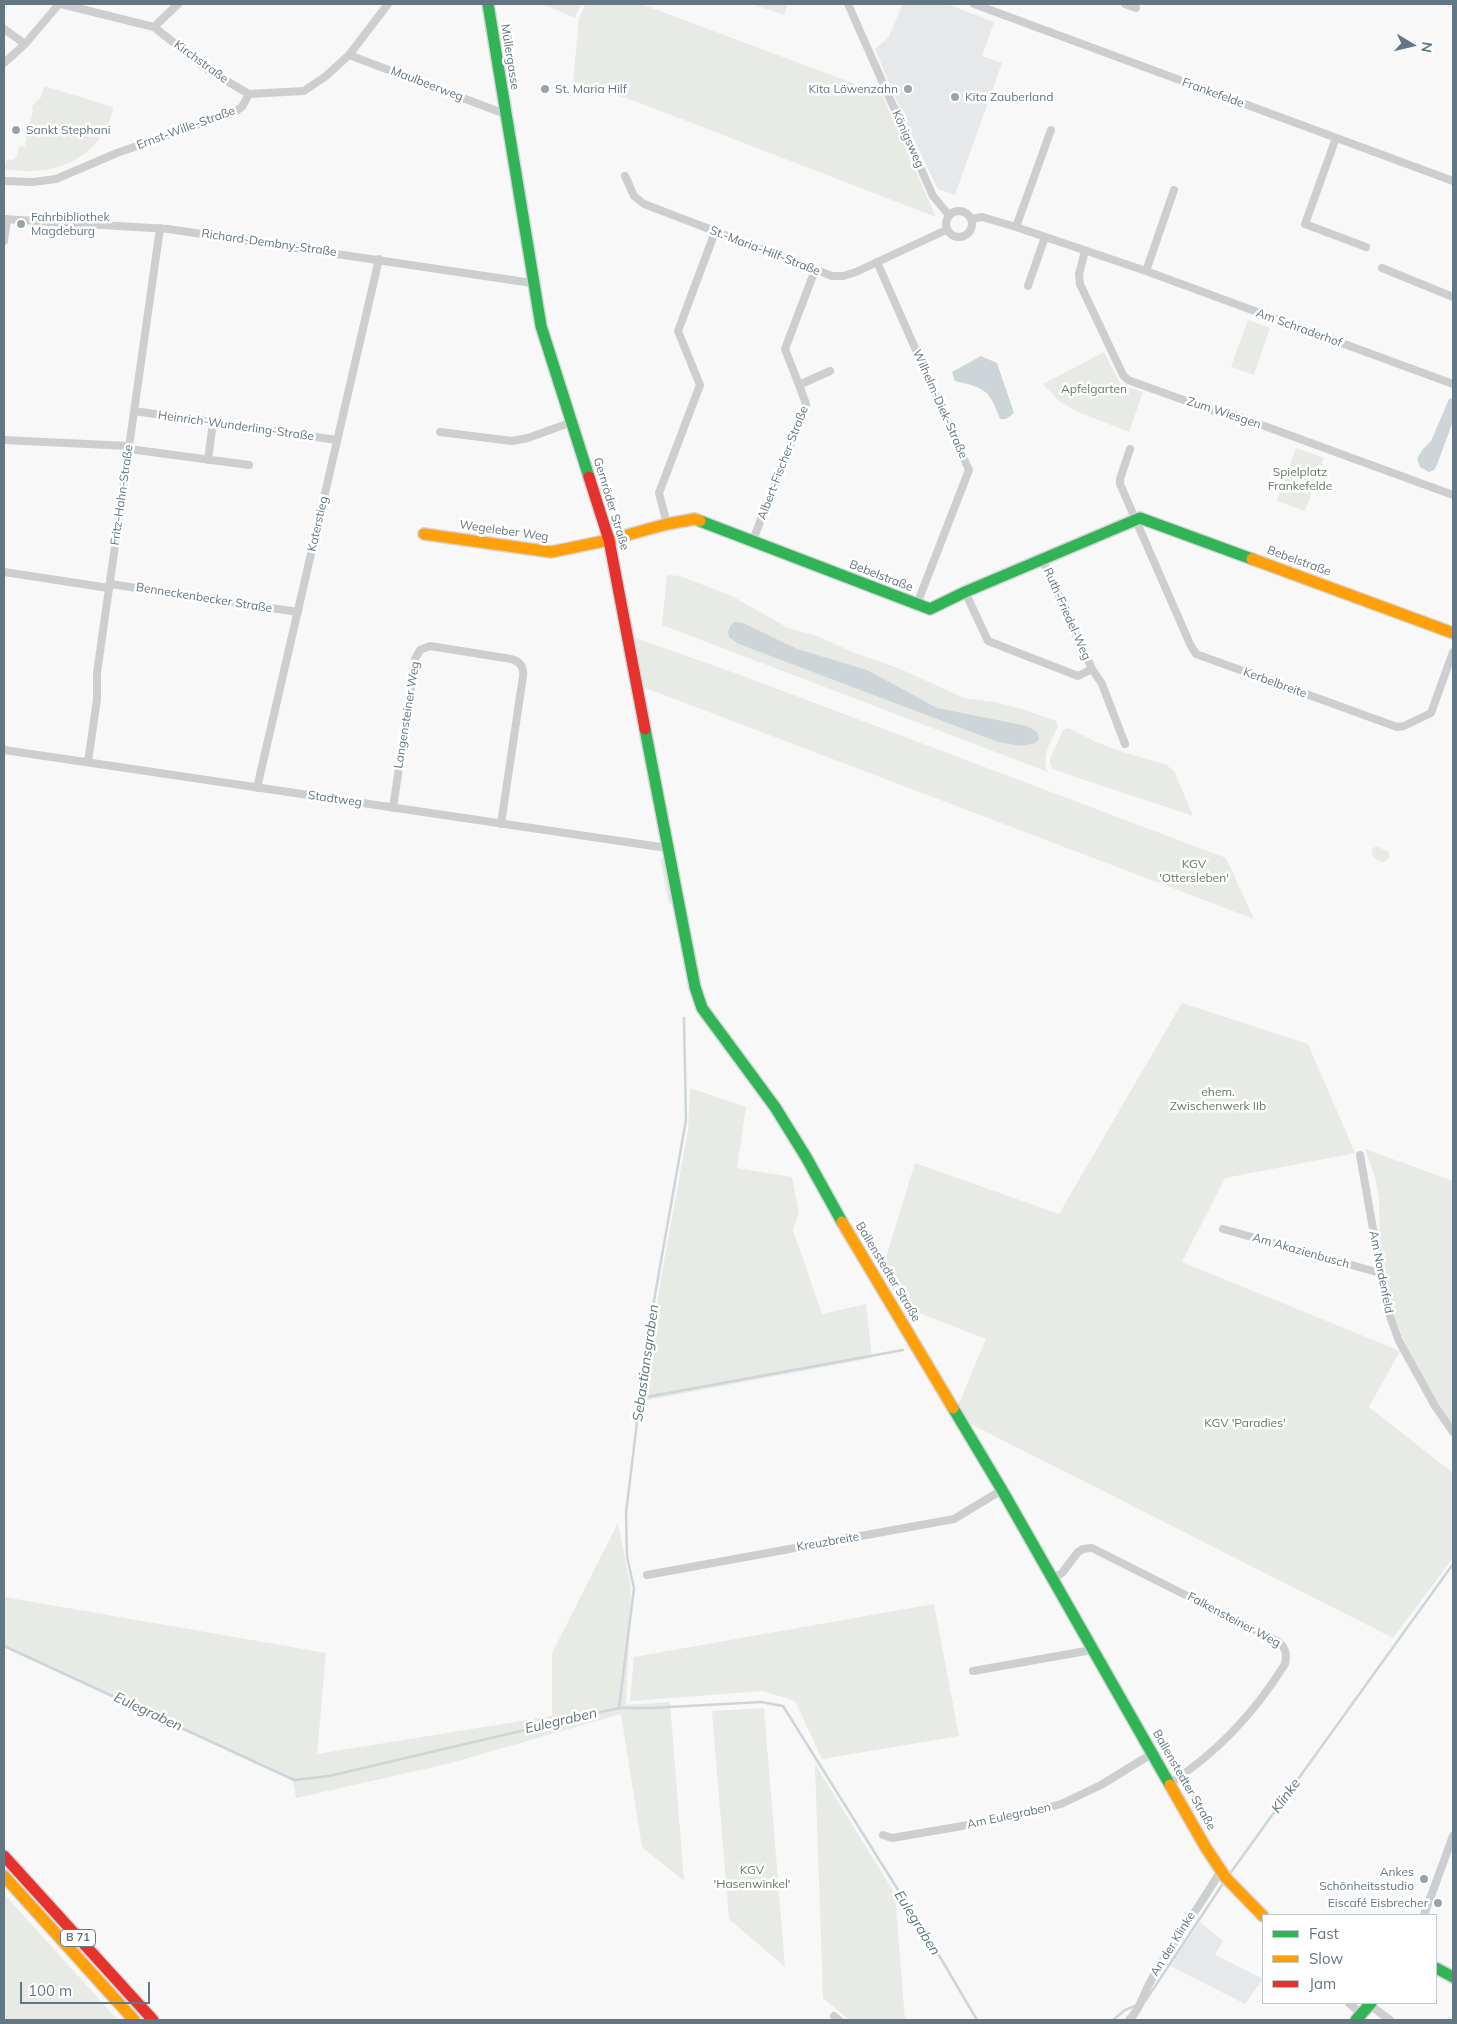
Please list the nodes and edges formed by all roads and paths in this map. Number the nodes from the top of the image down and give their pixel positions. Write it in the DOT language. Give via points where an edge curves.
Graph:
graph roads {
  1 [pos="60,4"];
  2 [pos="178,4"];
  3 [pos="388,4"];
  4 [pos="488,4"];
  5 [pos="848,4"];
  6 [pos="974,4"];
  7 [pos="1125,4"];
  8 [pos="1136,8"];
  9 [pos="154,27"];
  10 [pos="4,29"];
  11 [pos="25,44"];
  12 [pos="349,55"];
  13 [pos="4,64"];
  14 [pos="249,94"];
  15 [pos="505,114"];
  16 [pos="1051,130"];
  17 [pos="1336,138"];
  18 [pos="625,176"];
  19 [pos="4,181"];
  20 [pos="1453,181"];
  21 [pos="1174,190"];
  22 [pos="949,215"];
  23 [pos="5,219"];
  24 [pos="971,219"];
  25 [pos="1016,227"];
  26 [pos="160,228"];
  27 [pos="946,230"];
  28 [pos="715,232"];
  29 [pos="1045,237"];
  30 [pos="4,241"];
  31 [pos="1366,247"];
  32 [pos="1085,251"];
  33 [pos="379,259"];
  34 [pos="877,262"];
  35 [pos="1382,268"];
  36 [pos="816,270"];
  37 [pos="1146,271"];
  38 [pos="532,283"];
  39 [pos="1028,286"];
  40 [pos="1453,297"];
  41 [pos="830,371"];
  42 [pos="1453,384"];
  43 [pos="799,385"];
  44 [pos="134,411"];
  45 [pos="213,422"];
  46 [pos="572,422"];
  47 [pos="440,432"];
  48 [pos="4,440"];
  49 [pos="337,440"];
  50 [pos="129,448"];
  51 [pos="1130,449"];
  52 [pos="208,460"];
  53 [pos="249,465"];
  54 [pos="1453,495"];
  55 [pos="1136,519"];
  56 [pos="667,524"];
  57 [pos="424,534"];
  58 [pos="609,540"];
  59 [pos="753,540"];
  60 [pos="1042,558"];
  61 [pos="4,572"];
  62 [pos="110,586"];
  63 [pos="965,592"];
  64 [pos="917,604"];
  65 [pos="298,612"];
  66 [pos="1453,633"];
  67 [pos="1453,652"];
  68 [pos="1092,669"];
  69 [pos="1125,744"];
  70 [pos="4,750"];
  71 [pos="88,762"];
  72 [pos="257,788"];
  73 [pos="393,808"];
  74 [pos="501,824"];
  75 [pos="667,848"];
  76 [pos="680,906"];
  77 [pos="1360,1155"];
  78 [pos="1223,1229"];
  79 [pos="1380,1273"];
  80 [pos="1453,1432"];
  81 [pos="1002,1490"];
  82 [pos="647,1575"];
  83 [pos="1053,1579"];
  84 [pos="1092,1648"];
  85 [pos="973,1671"];
  86 [pos="1153,1753"];
  87 [pos="1170,1783"];
  88 [pos="883,1834"];
  89 [pos="1453,1836"];
  90 [pos="4,1856"];
  91 [pos="1224,1875"];
  92 [pos="4,1876"];
  93 [pos="1424,1914"];
  94 [pos="1262,1915"];
  95 [pos="1437,1969"];
  96 [pos="1453,1977"];
  97 [pos="1351,2004"];
  98 [pos="1370,2004"];
  99 [pos="1358,2017"];
  100 [pos="134,2020"];
  101 [pos="153,2020"];
  102 [pos="1129,2020"];
  103 [pos="1390,2020"];
  1 -- 9 [label="street"];
  1 -- 11 [label="street"];
  2 -- 9 [label="street"];
  3 -- 12 [label="street"];
  4 -- 15 [label="main road, Müllergasse"];
  5 -- 22 [label="street, Königsweg" via="933,196"];
  6 -- 17 [label="street, Frankefelde"];
  7 -- 8 [label="street"];
  9 -- 14 [label="street, Kirchstraße" via="208,70"];
  10 -- 11 [label="street"];
  11 -- 13 [label="street"];
  12 -- 14 [label="street" via="304,91"];
  12 -- 15 [label="street, Maulbeerweg"];
  14 -- 19 [label="street, Ernst-Wille-Straße" via="236,112 117,153 66,175 41,181"];
  15 -- 38 [label="main road, Gernröder Straße"];
  16 -- 25 [label="street"];
  17 -- 20 [label="street, Frankefelde"];
  17 -- 31 [label="street" via="1305,224"];
  18 -- 28 [label="street, St.-Maria-Hilf-Straße" via="634,196 644,204"];
  21 -- 37 [label="street"];
  22 -- 24 [label="street, Am Schraderhof" via="964,212"];
  22 -- 27 [label="street" via="945,222"];
  23 -- 26 [label="street, Richard-Dembny-Straße"];
  23 -- 30 [label="street"];
  24 -- 25 [label="street, Am Schraderhof" via="982,217"];
  24 -- 27 [label="street" via="971,230 964,237 953,236"];
  25 -- 29 [label="street, Am Schraderhof"];
  26 -- 33 [label="street, Richard-Dembny-Straße"];
  26 -- 44 [label="street, Fritz-Hahn-Straße"];
  27 -- 34 [label="street, St.-Maria-Hilf-Straße"];
  28 -- 36 [label="street, St.-Maria-Hilf-Straße"];
  28 -- 56 [label="street" via="678,331 700,385 660,491"];
  29 -- 32 [label="street, Am Schraderhof"];
  29 -- 39 [label="street"];
  32 -- 37 [label="street, Am Schraderhof"];
  32 -- 54 [label="street, Zum Wiesgen" via="1080,284 1128,380 1214,411 1229,413"];
  33 -- 38 [label="street, Richard-Dembny-Straße"];
  33 -- 49 [label="street, Katerstieg"];
  34 -- 36 [label="street, St.-Maria-Hilf-Straße" via="843,276"];
  34 -- 64 [label="street, Wilhelm-Diek-Straße" via="969,470"];
  35 -- 40 [label="street"];
  36 -- 43 [label="street, Albert-Fischer-Straße" via="785,349"];
  37 -- 42 [label="street, Am Schraderhof"];
  38 -- 46 [label="main road, Gernröder Straße" via="541,326"];
  41 -- 43 [label="street"];
  43 -- 59 [label="street, Albert-Fischer-Straße" via="806,404"];
  44 -- 45 [label="street, Heinrich-Wunderling-Straße"];
  44 -- 50 [label="street, Fritz-Hahn-Straße"];
  45 -- 49 [label="street, Heinrich-Wunderling-Straße"];
  45 -- 52 [label="street"];
  46 -- 47 [label="street" via="512,441"];
  46 -- 58 [label="main road, Gernröder Straße"];
  48 -- 50 [label="street"];
  49 -- 65 [label="street, Katerstieg"];
  50 -- 52 [label="street"];
  50 -- 62 [label="street, Fritz-Hahn-Straße"];
  51 -- 55 [label="street" via="1120,484"];
  52 -- 53 [label="street"];
  55 -- 60 [label="main road, Bebelstraße"];
  55 -- 66 [label="main road, Bebelstraße" via="1147,520"];
  55 -- 67 [label="street, Kerbelbreite" via="1196,654 1397,727 1431,713"];
  56 -- 58 [label="main road, Bebelstraße"];
  56 -- 59 [label="main road, Bebelstraße" via="698,520"];
  57 -- 58 [label="main road, Wegeleber Weg" via="551,552"];
  58 -- 75 [label="main road, Gernröder Straße"];
  59 -- 64 [label="main road, Bebelstraße"];
  60 -- 63 [label="main road, Bebelstraße"];
  60 -- 68 [label="street, Ruth-Friedel-Weg"];
  61 -- 62 [label="street, Benneckenbecker Straße"];
  62 -- 65 [label="street, Benneckenbecker Straße"];
  62 -- 71 [label="street, Fritz-Hahn-Straße"];
  63 -- 64 [label="main road, Bebelstraße" via="930,609"];
  63 -- 68 [label="street, Ruth-Friedel-Weg" via="988,641 1078,676"];
  65 -- 72 [label="street, Katerstieg"];
  68 -- 69 [label="street, Ruth-Friedel-Weg" via="1102,684"];
  70 -- 71 [label="street, Stadtweg"];
  71 -- 72 [label="street, Stadtweg"];
  72 -- 73 [label="street, Stadtweg"];
  73 -- 74 [label="street, Stadtweg"];
  73 -- 74 [label="street, Langensteiner Weg" via="415,659 420,650 430,646 511,659 522,666"];
  74 -- 75 [label="street, Stadtweg"];
  75 -- 76 [label="main road, Gernröder Straße"];
  76 -- 81 [label="main road, Ballenstedter Straße" via="702,1008 775,1107"];
  77 -- 79 [label="street, Am Nordenfeld"];
  78 -- 79 [label="street, Am Akazienbusch"];
  79 -- 80 [label="street, Am Nordenfeld" via="1387,1308 1399,1341"];
  81 -- 82 [label="street, Kreuzbreite" via="954,1518"];
  81 -- 83 [label="main road, Ballenstedter Straße"];
  83 -- 84 [label="main road, Ballenstedter Straße"];
  83 -- 87 [label="street, Falkensteiner Weg" via="1083,1548 1092,1548 1284,1647 1287,1655 1285,1664 1254,1710 1211,1753"];
  84 -- 85 [label="street" via="1086,1652"];
  84 -- 86 [label="main road, Ballenstedter Straße"];
  86 -- 87 [label="main road, Ballenstedter Straße"];
  86 -- 88 [label="street, Am Eulegraben" via="1101,1785 1061,1804 1009,1818 892,1838"];
  87 -- 91 [label="main road, Ballenstedter Straße"];
  89 -- 93 [label="street"];
  90 -- 101 [label="main road, B 71"];
  91 -- 94 [label="main road, Ballenstedter Straße"];
  91 -- 102 [label="street, An der Klinke" via="1171,1946 1143,1994 1137,2013"];
  92 -- 100 [label="main road, B 71"];
  95 -- 96 [label="main road"];
  97 -- 99 [label="street"];
  98 -- 99 [label="main road"];
  98 -- 103 [label="street"];
}
